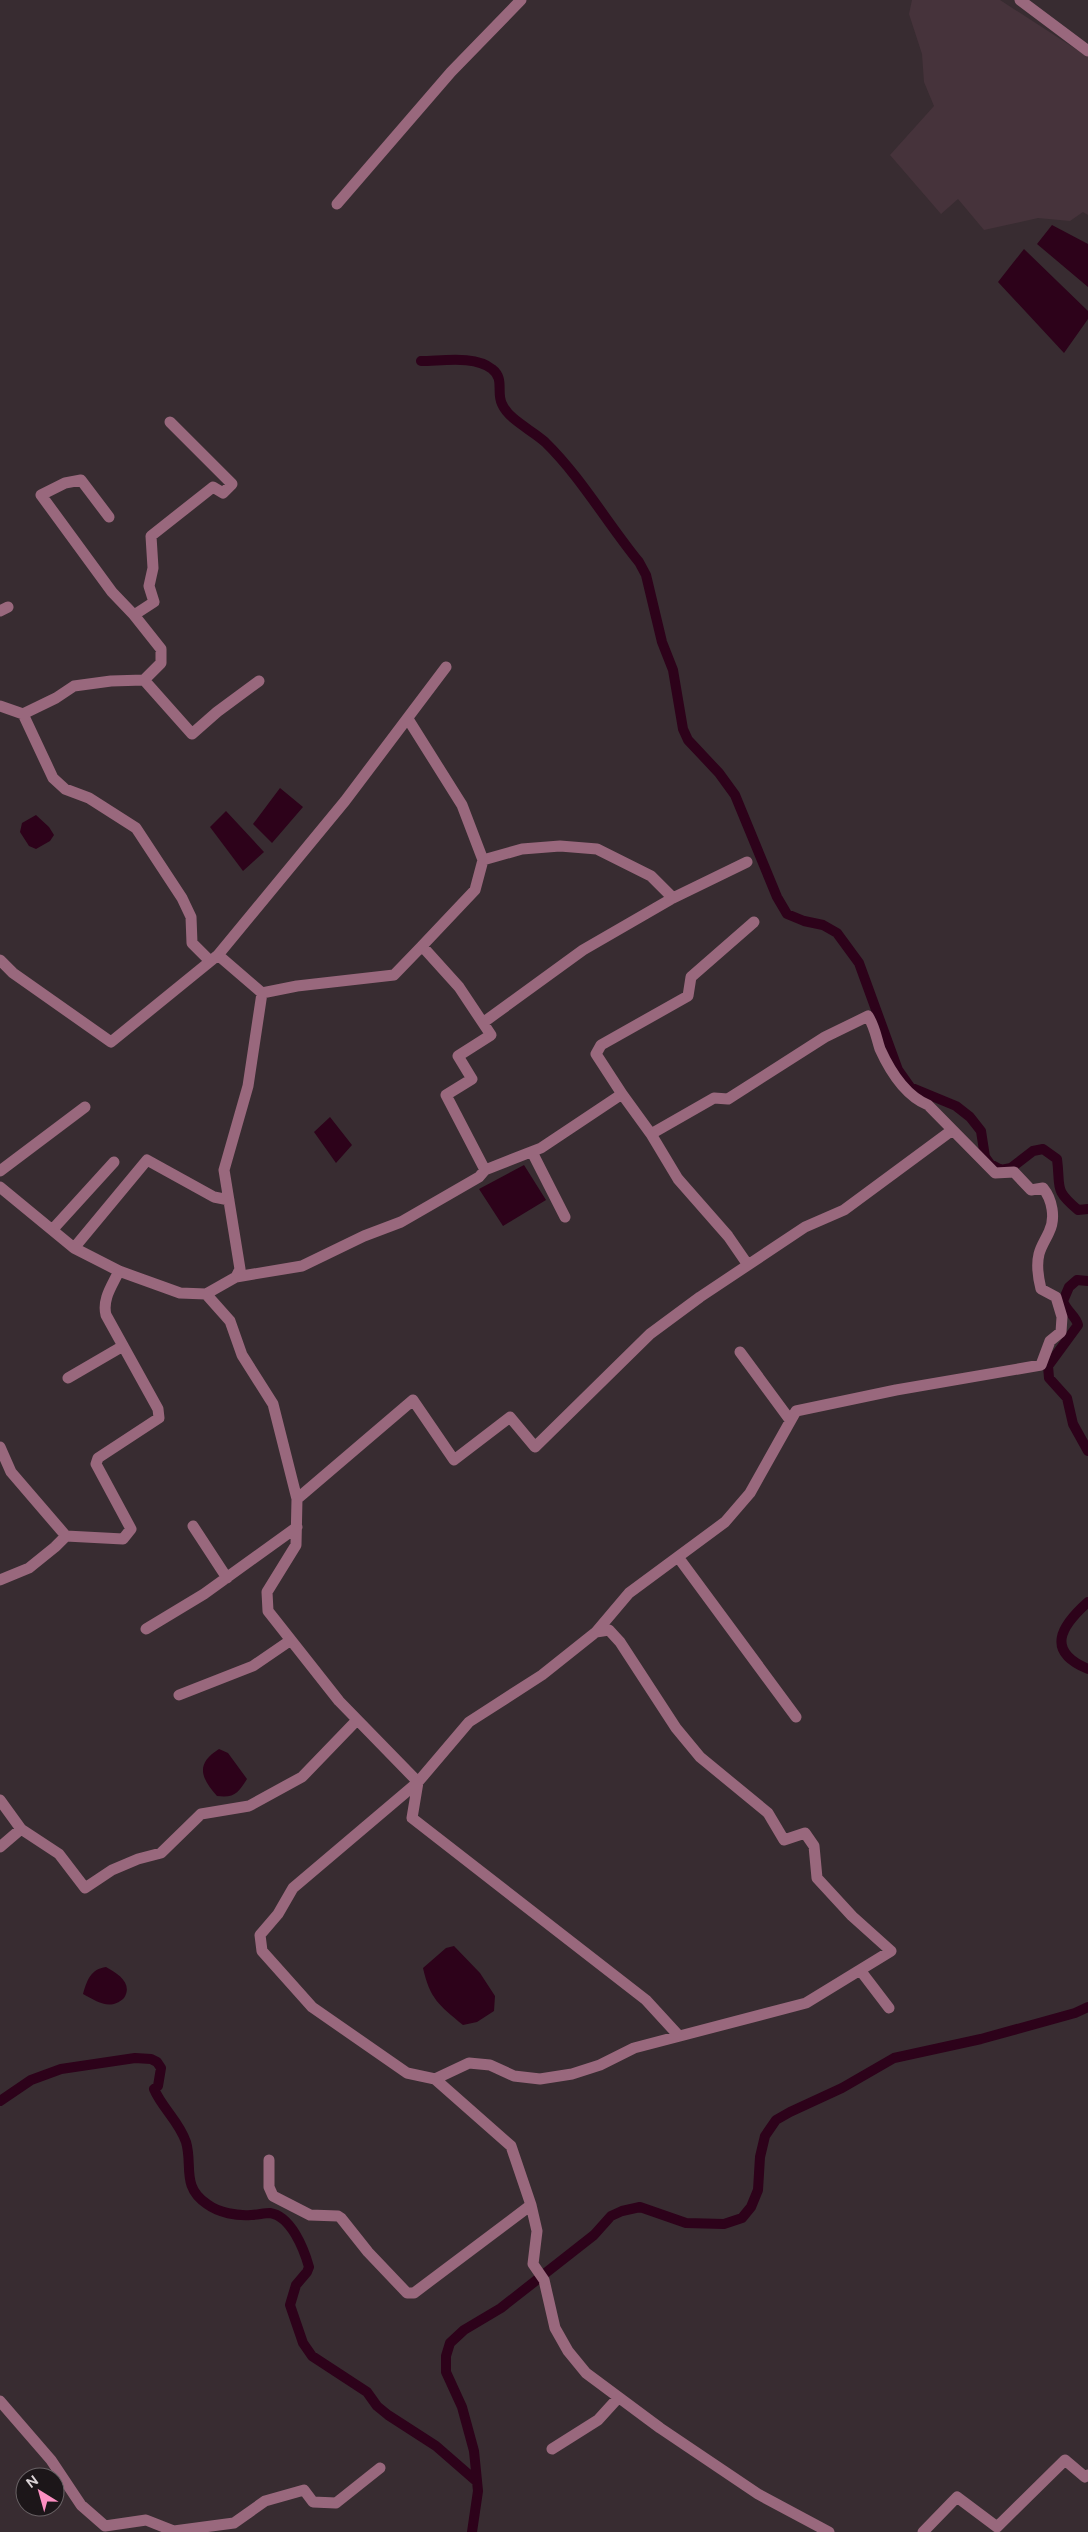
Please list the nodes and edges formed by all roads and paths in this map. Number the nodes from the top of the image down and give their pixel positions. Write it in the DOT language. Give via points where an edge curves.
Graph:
graph roads {
  1 [pos="521,0"];
  2 [pos="1020,0"];
  3 [pos="1088,52"];
  4 [pos="337,204"];
  5 [pos="170,422"];
  6 [pos="109,517"];
  7 [pos="134,615"];
  8 [pos="446,666"];
  9 [pos="144,680"];
  10 [pos="259,681"];
  11 [pos="0,706"];
  12 [pos="23,714"];
  13 [pos="408,719"];
  14 [pos="483,860"];
  15 [pos="748,862"];
  16 [pos="673,898"];
  17 [pos="754,922"];
  18 [pos="422,946"];
  19 [pos="214,958"];
  20 [pos="0,960"];
  21 [pos="262,993"];
  22 [pos="484,1022"];
  23 [pos="622,1094"];
  24 [pos="85,1107"];
  25 [pos="951,1131"];
  26 [pos="652,1134"];
  27 [pos="532,1152"];
  28 [pos="114,1162"];
  29 [pos="485,1170"];
  30 [pos="0,1171"];
  31 [pos="0,1187"];
  32 [pos="229,1200"];
  33 [pos="565,1217"];
  34 [pos="53,1229"];
  35 [pos="74,1248"];
  36 [pos="748,1265"];
  37 [pos="119,1271"];
  38 [pos="236,1277"];
  39 [pos="206,1294"];
  40 [pos="123,1346"];
  41 [pos="740,1352"];
  42 [pos="68,1378"];
  43 [pos="790,1420"];
  44 [pos="0,1446"];
  45 [pos="297,1499"];
  46 [pos="193,1526"];
  47 [pos="296,1526"];
  48 [pos="66,1536"];
  49 [pos="678,1556"];
  50 [pos="227,1578"];
  51 [pos="0,1580"];
  52 [pos="146,1630"];
  53 [pos="596,1632"];
  54 [pos="291,1640"];
  55 [pos="179,1695"];
  56 [pos="796,1718"];
  57 [pos="357,1720"];
  58 [pos="418,1782"];
  59 [pos="0,1800"];
  60 [pos="21,1829"];
  61 [pos="0,1847"];
  62 [pos="860,1970"];
  63 [pos="889,2008"];
  64 [pos="679,2036"];
  65 [pos="435,2079"];
  66 [pos="269,2160"];
  67 [pos="531,2206"];
  68 [pos="618,2398"];
  69 [pos="0,2401"];
  70 [pos="552,2449"];
  71 [pos="380,2468"];
  72 [pos="1088,2475"];
  73 [pos="829,2532"];
  74 [pos="923,2532"];
  1 -- 4 [label="street" via="451,72"];
  2 -- 3 [label="street"];
  5 -- 7 [label="street" via="232,484 223,493 212,487 151,536 154,568 149,586 154,602"];
  6 -- 7 [label="street" via="81,480 41,494 112,592"];
  7 -- 9 [label="street" via="161,649 161,663"];
  8 -- 13 [label="street"];
  9 -- 10 [label="street" via="192,734"];
  9 -- 12 [label="street" via="74,686"];
  11 -- 12 [label="street"];
  12 -- 19 [label="street" via="53,778 65,789 89,798 136,828 182,898 191,917 192,943"];
  13 -- 14 [label="street" via="462,805"];
  13 -- 19 [label="street"];
  14 -- 16 [label="street" via="522,850 560,846 597,849 651,876"];
  14 -- 18 [label="street" via="475,890"];
  15 -- 16 [label="street"];
  16 -- 22 [label="street" via="583,950"];
  17 -- 23 [label="street" via="691,977 688,996 601,1045 596,1054"];
  18 -- 21 [label="street" via="394,975"];
  18 -- 22 [label="street"];
  19 -- 20 [label="street" via="111,1042 13,973"];
  19 -- 21 [label="street"];
  21 -- 32 [label="street" via="248,1086 224,1170"];
  22 -- 29 [label="street" via="491,1035 458,1056 472,1079 446,1095"];
  23 -- 26 [label="street"];
  23 -- 27 [label="street"];
  24 -- 30 [label="street"];
  25 -- 26 [label="street" via="899,1080 880,1047 875,1027 868,1016 825,1037 728,1099 714,1098"];
  25 -- 36 [label="street" via="844,1210 805,1227"];
  25 -- 43 [label="street" via="995,1173 1014,1172 1031,1190 1042,1188 1048,1194 1052,1210 1050,1230 1039,1252 1037,1275 1041,1289 1056,1297 1062,1318 1061,1332 1050,1341 1041,1365 796,1411"];
  26 -- 36 [label="street" via="678,1179 728,1236"];
  27 -- 29 [label="street"];
  27 -- 33 [label="street"];
  28 -- 34 [label="street"];
  29 -- 38 [label="street" via="400,1222 302,1266"];
  31 -- 34 [label="street"];
  32 -- 35 [label="street" via="214,1197 147,1160"];
  32 -- 38 [label="street" via="240,1261"];
  34 -- 35 [label="street"];
  35 -- 37 [label="street"];
  36 -- 45 [label="street" via="650,1334 536,1447 510,1417 454,1460 414,1400"];
  37 -- 39 [label="street" via="180,1293"];
  37 -- 40 [label="street" via="104,1306"];
  38 -- 39 [label="street"];
  39 -- 45 [label="street" via="230,1321 242,1355 273,1404"];
  40 -- 42 [label="street"];
  40 -- 48 [label="street" via="160,1418 98,1458 96,1464 131,1529 123,1539"];
  41 -- 43 [label="street"];
  43 -- 49 [label="street" via="750,1493 725,1522"];
  44 -- 48 [label="street" via="11,1472"];
  45 -- 47 [label="street"];
  46 -- 50 [label="street"];
  47 -- 50 [label="street"];
  47 -- 54 [label="street" via="296,1545 267,1592 268,1611"];
  48 -- 51 [label="street" via="28,1568"];
  49 -- 53 [label="street" via="629,1593"];
  49 -- 56 [label="street"];
  50 -- 52 [label="street"];
  53 -- 58 [label="street" via="542,1675 469,1722"];
  53 -- 62 [label="street" via="609,1630 620,1642 676,1728 700,1757 768,1813 784,1840 805,1833 814,1846 817,1878 891,1951"];
  54 -- 55 [label="street" via="253,1666"];
  54 -- 57 [label="street"];
  57 -- 58 [label="street"];
  57 -- 60 [label="street" via="302,1777 249,1806 201,1814 161,1853 138,1858 85,1888 59,1854"];
  58 -- 64 [label="street" via="412,1818 646,2000"];
  58 -- 65 [label="street" via="293,1888 278,1914 260,1935 262,1950 312,2007 407,2073"];
  59 -- 60 [label="street"];
  60 -- 61 [label="street"];
  62 -- 63 [label="street"];
  62 -- 64 [label="street" via="806,2003"];
  64 -- 65 [label="street" via="634,2048 600,2065 572,2074 540,2080 514,2076 490,2065 469,2063"];
  65 -- 67 [label="street" via="511,2146"];
  66 -- 67 [label="street" via="269,2187 273,2196 310,2216 342,2218 373,2258 407,2293 414,2293"];
  67 -- 68 [label="street" via="537,2231 533,2264 544,2280 555,2328 586,2373"];
  68 -- 70 [label="street" via="598,2420"];
  68 -- 73 [label="street" via="758,2494"];
  69 -- 71 [label="street" via="52,2460 81,2505 105,2526 146,2520 174,2531 234,2523 265,2501 304,2490 313,2502 336,2503"];
  72 -- 74 [label="street" via="1085,2477 1065,2460 997,2527 957,2497"];
}
